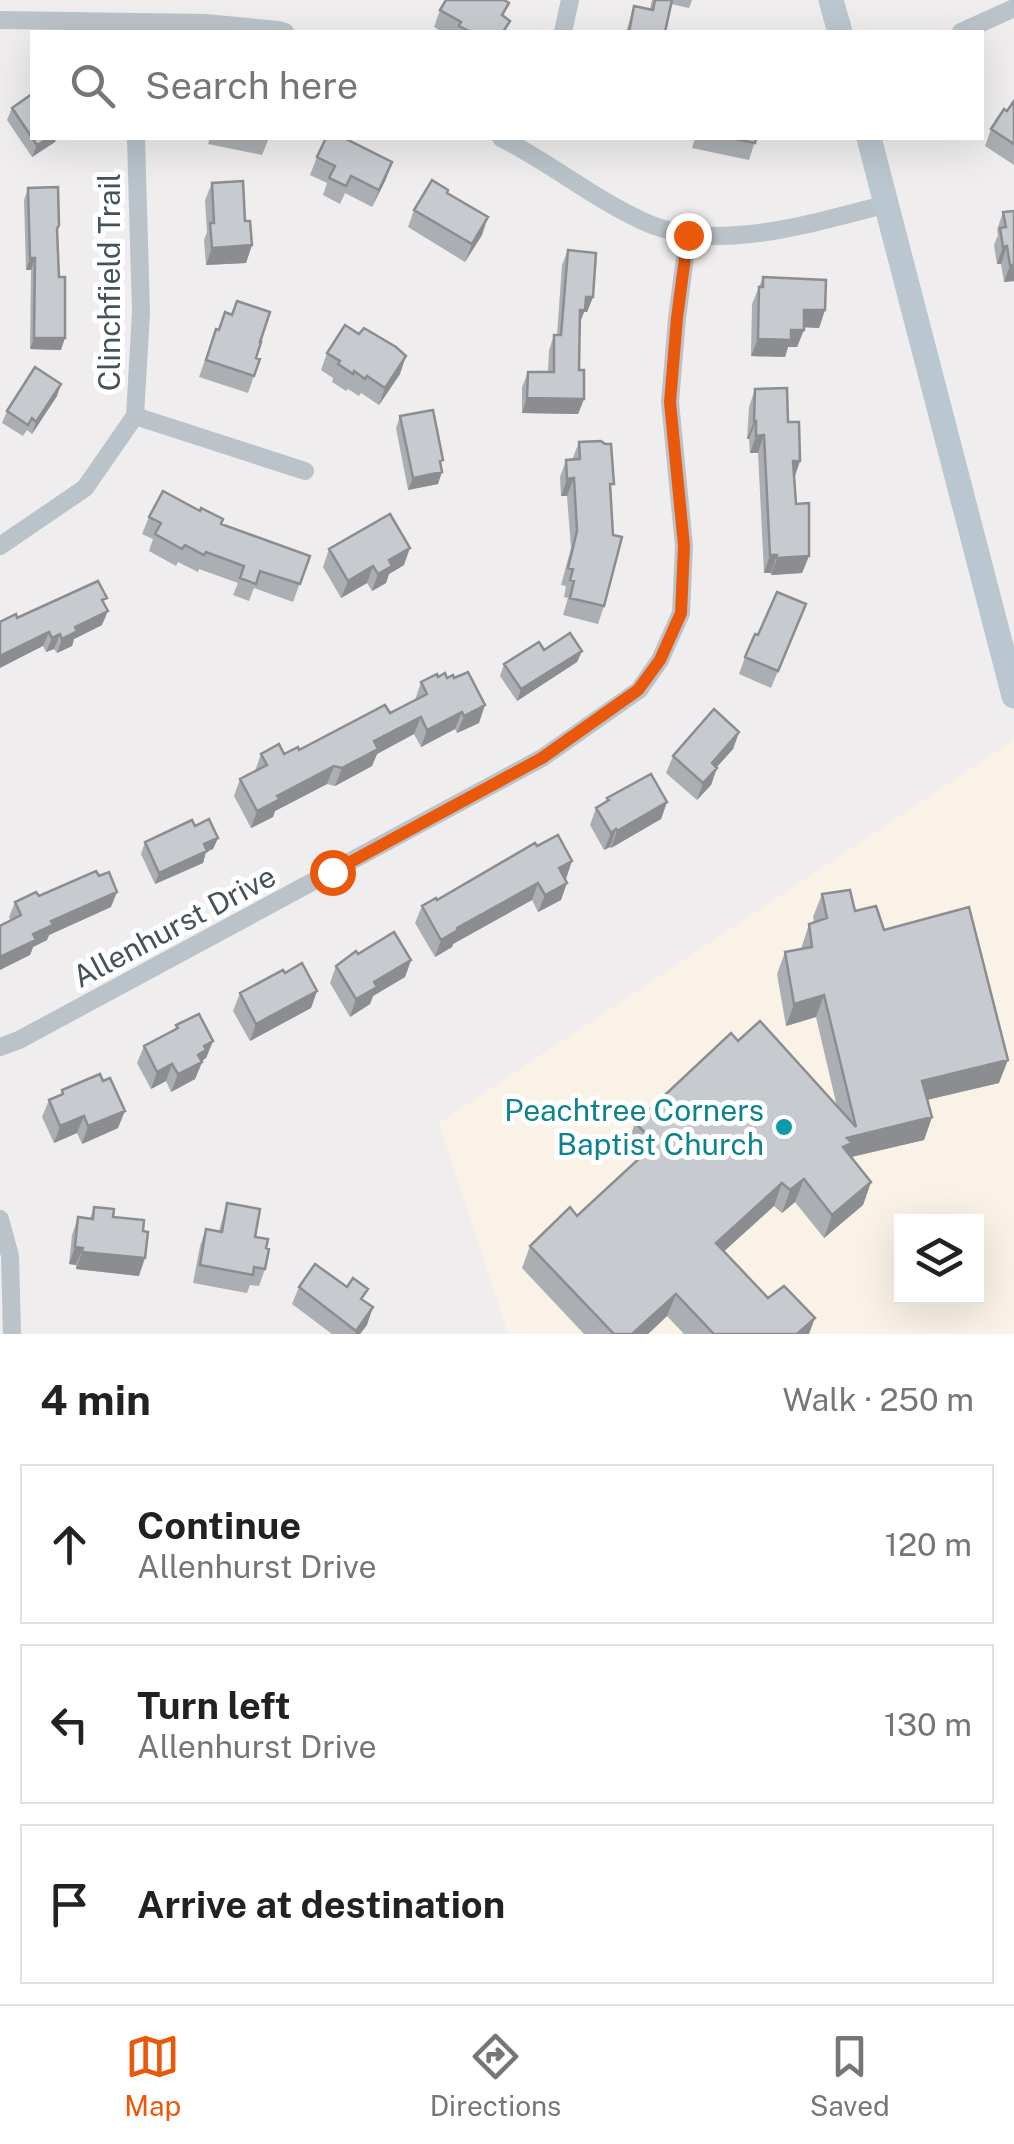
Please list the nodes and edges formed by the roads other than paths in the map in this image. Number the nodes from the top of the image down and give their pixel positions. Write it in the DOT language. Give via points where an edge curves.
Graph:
graph roads {
  1 [pos="135,0"];
  2 [pos="570,0"];
  3 [pos="830,0"];
  4 [pos="1014,8"];
  5 [pos="0,20"];
  6 [pos="133,27"];
  7 [pos="278,30"];
  8 [pos="564,30"];
  9 [pos="839,30"];
  10 [pos="966,30"];
  11 [pos="136,140"];
  12 [pos="513,140"];
  13 [pos="870,140"];
  14 [pos="888,204"];
  15 [pos="688,235"];
  16 [pos="136,416"];
  17 [pos="305,471"];
  18 [pos="0,546"];
  19 [pos="1014,696"];
  20 [pos="0,1047"];
  21 [pos="0,1219"];
  22 [pos="12,1334"];
  1 -- 6 [label="street"];
  2 -- 8 [label="street"];
  3 -- 9 [label="street"];
  4 -- 10 [label="street"];
  5 -- 6 [label="street"];
  6 -- 7 [label="street" via="206,23"];
  11 -- 16 [label="street, Clinchfield Trail"];
  12 -- 15 [label="street" via="596,196 649,224"];
  13 -- 14 [label="street"];
  14 -- 15 [label="street" via="746,236"];
  14 -- 19 [label="street"];
  15 -- 20 [label="street, Allenhurst Drive" via="670,402 684,546 681,613 638,690 542,758"];
  16 -- 17 [label="street"];
  16 -- 18 [label="street, Clinchfield Trail" via="85,488"];
  21 -- 22 [label="street" via="10,1256"];
}
